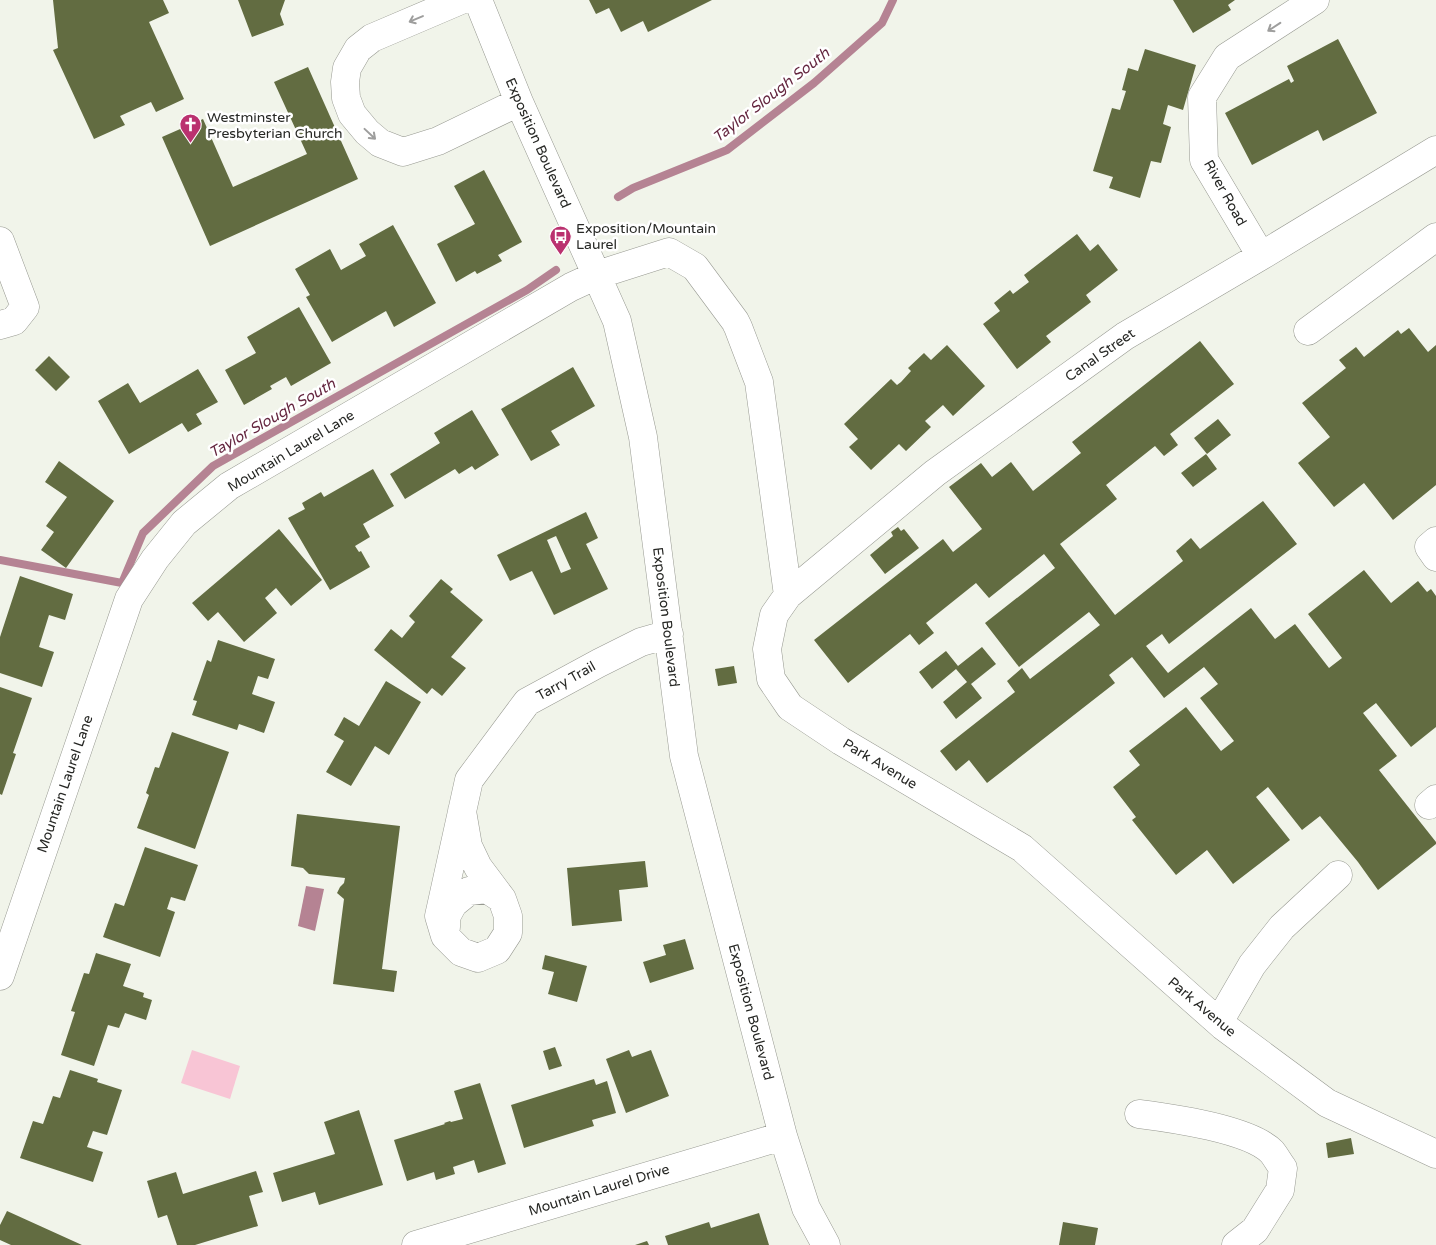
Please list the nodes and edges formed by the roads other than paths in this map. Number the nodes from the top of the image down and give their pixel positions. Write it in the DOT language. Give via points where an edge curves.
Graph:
graph roads {
  1 [pos="461,0"];
  2 [pos="478,0"];
  3 [pos="1315,0"];
  4 [pos="520,102"];
  5 [pos="1436,150"];
  6 [pos="1436,237"];
  7 [pos="0,241"];
  8 [pos="1262,256"];
  9 [pos="597,275"];
  10 [pos="0,325"];
  11 [pos="1308,331"];
  12 [pos="1436,541"];
  13 [pos="1436,557"];
  14 [pos="788,595"];
  15 [pos="669,634"];
  16 [pos="462,811"];
  17 [pos="1338,875"];
  18 [pos="502,899"];
  19 [pos="445,936"];
  20 [pos="0,976"];
  21 [pos="1219,1022"];
  22 [pos="1139,1114"];
  23 [pos="783,1136"];
  24 [pos="1436,1154"];
  25 [pos="416,1245"];
  26 [pos="826,1245"];
  27 [pos="1236,1245"];
  1 -- 4 [label="street, one-way" via="372,38 358,49 347,68 345,82 352,114 380,143 403,152 438,141"];
  2 -- 4 [label="street, Exposition Boulevard"];
  3 -- 8 [label="street, River Road, one-way" via="1228,58 1202,96 1204,160"];
  4 -- 9 [label="street, Exposition Boulevard"];
  5 -- 8 [label="street, Canal Street"];
  6 -- 11 [label="street"];
  7 -- 10 [label="street" via="25,307 14,320"];
  8 -- 14 [label="street, Canal Street" via="1125,336 935,474"];
  9 -- 14 [label="street" via="669,252 695,267 738,327 759,382"];
  9 -- 15 [label="street, Exposition Boulevard" via="617,321 643,437"];
  9 -- 20 [label="street, Mountain Laurel Lane" via="571,287 229,486 184,523 128,599"];
  12 -- 13 [label="street" via="1429,547"];
  14 -- 21 [label="street, Park Avenue" via="774,615 767,649 771,679 790,707 841,741 1022,848"];
  15 -- 16 [label="street, Tarry Trail" via="641,642 527,702 469,780"];
  15 -- 23 [label="street, Exposition Boulevard" via="684,756"];
  16 -- 18 [label="street, Tarry Trail" via="468,846 478,867"];
  16 -- 19 [label="street, Tarry Trail" via="439,916"];
  17 -- 21 [label="street" via="1276,935 1252,965"];
  18 -- 19 [label="street" via="487,889 469,892 453,904 446,916"];
  18 -- 19 [label="street, Tarry Trail" via="508,916 508,933 497,950 478,958 461,952"];
  21 -- 24 [label="street, Park Avenue" via="1327,1103"];
  22 -- 27 [label="street" via="1176,1118 1252,1139 1271,1152 1283,1168 1280,1190 1255,1230"];
  23 -- 25 [label="street, Mountain Laurel Drive"];
  23 -- 26 [label="street, Exposition Boulevard" via="806,1208"];
}
